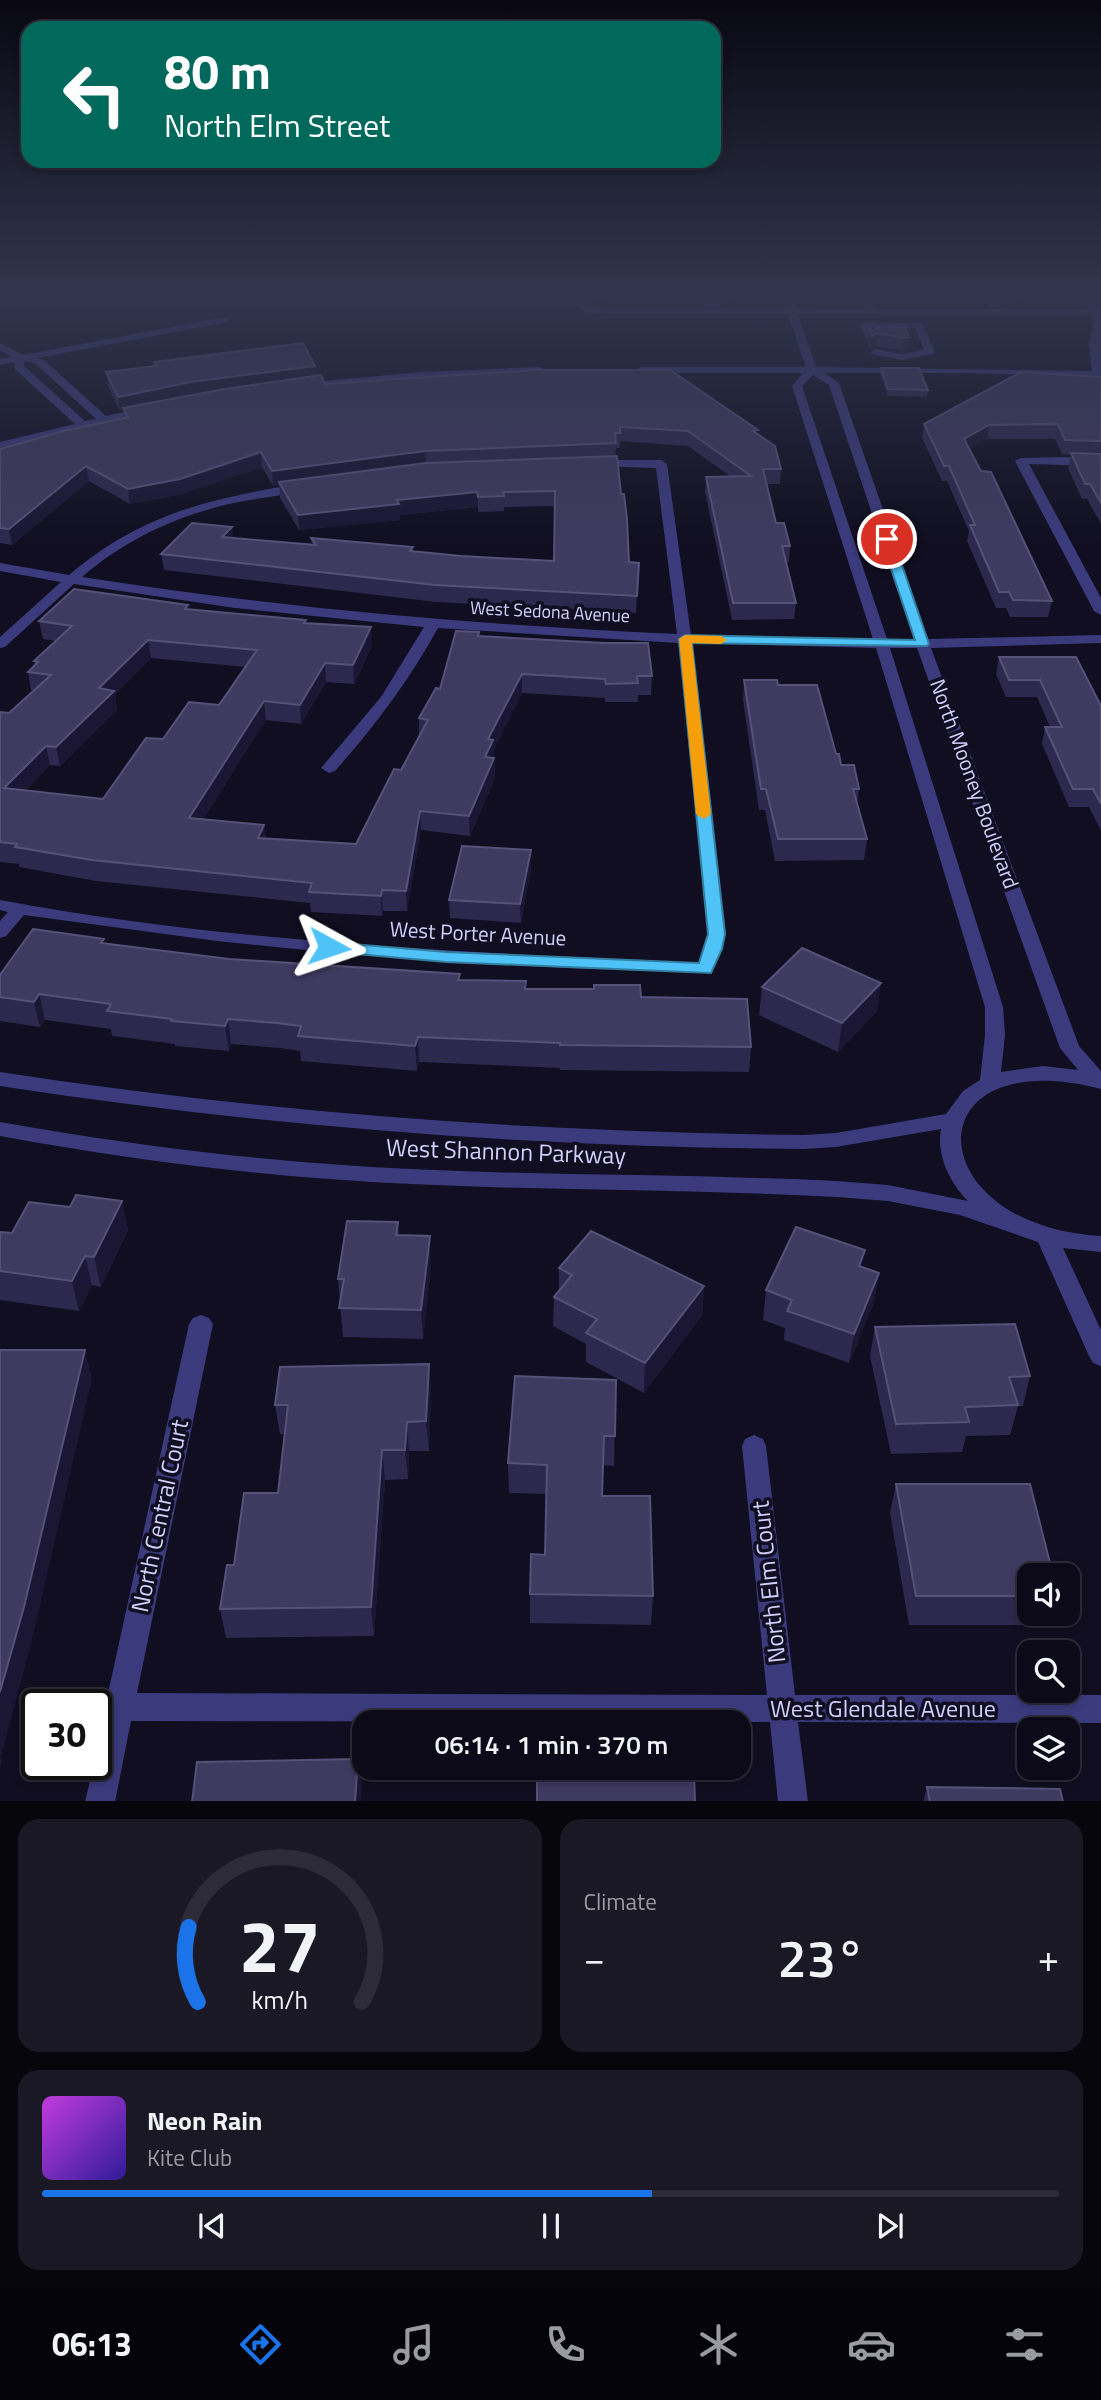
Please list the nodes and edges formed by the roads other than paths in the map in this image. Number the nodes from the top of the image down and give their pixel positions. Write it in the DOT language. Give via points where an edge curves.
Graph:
graph roads {
  1 [pos="29,376"];
  2 [pos="56,376"];
  3 [pos="411,376"];
  4 [pos="806,376"];
  5 [pos="822,376"];
  6 [pos="283,388"];
  7 [pos="163,407"];
  8 [pos="103,419"];
  9 [pos="82,424"];
  10 [pos="0,445"];
  11 [pos="1101,462"];
  12 [pos="586,464"];
  13 [pos="321,484"];
  14 [pos="0,567"];
  15 [pos="72,581"];
  16 [pos="1101,611"];
  17 [pos="433,624"];
  18 [pos="685,639"];
  19 [pos="1101,639"];
  20 [pos="0,644"];
  21 [pos="882,644"];
  22 [pos="923,644"];
  23 [pos="329,768"];
  24 [pos="0,905"];
  25 [pos="20,909"];
  26 [pos="0,932"];
  27 [pos="0,1079"];
  28 [pos="1100,1082"];
  29 [pos="990,1084"];
  30 [pos="952,1120"];
  31 [pos="0,1129"];
  32 [pos="1009,1221"];
  33 [pos="1046,1237"];
  34 [pos="1101,1244"];
  35 [pos="201,1324"];
  36 [pos="1101,1356"];
  37 [pos="754,1446"];
  38 [pos="119,1707"];
  39 [pos="1101,1709"];
  40 [pos="783,1710"];
  41 [pos="100,1801"];
  42 [pos="793,1801"];
  1 -- 9 [label="street"];
  2 -- 8 [label="street"];
  3 -- 6 [label="street"];
  4 -- 21 [label="street, North Mooney Boulevard" via="797,386"];
  5 -- 22 [label="street, North Mooney Boulevard" via="834,383"];
  7 -- 8 [label="street"];
  8 -- 9 [label="street"];
  9 -- 10 [label="street"];
  11 -- 16 [label="street" via="1021,461"];
  12 -- 18 [label="street" via="661,464"];
  13 -- 15 [label="street" via="243,498 163,522 111,548"];
  14 -- 15 [label="street, West Sedona Avenue"];
  15 -- 17 [label="street, West Sedona Avenue"];
  15 -- 20 [label="street"];
  17 -- 18 [label="street, West Sedona Avenue"];
  17 -- 23 [label="street" via="400,684"];
  18 -- 21 [label="street, West Sedona Avenue"];
  18 -- 25 [label="street, West Porter Avenue" via="716,934 705,969 316,946"];
  19 -- 22 [label="street, West Sedona Avenue"];
  21 -- 22 [label="street, West Sedona Avenue"];
  21 -- 29 [label="street, North Mooney Boulevard" via="994,1007"];
  22 -- 28 [label="street, North Mooney Boulevard" via="1070,1048"];
  24 -- 25 [label="street, West Porter Avenue"];
  25 -- 26 [label="street"];
  27 -- 30 [label="street, West Shannon Parkway" via="224,1111 379,1127 565,1138 804,1142"];
  28 -- 29 [label="street" via="1059,1073 1022,1074"];
  29 -- 30 [label="street" via="966,1099"];
  30 -- 32 [label="street" via="949,1146 958,1172 979,1198"];
  31 -- 32 [label="street, West Shannon Parkway" via="188,1157 347,1173 888,1193"];
  32 -- 33 [label="street"];
  33 -- 34 [label="street"];
  33 -- 36 [label="street"];
  35 -- 38 [label="street, North Central Court"];
  37 -- 40 [label="street, North Elm Court"];
  38 -- 40 [label="street, West Glendale Avenue"];
  38 -- 41 [label="street, North Central Court"];
  39 -- 40 [label="street, West Glendale Avenue"];
  40 -- 42 [label="street, North Elm Court"];
}
